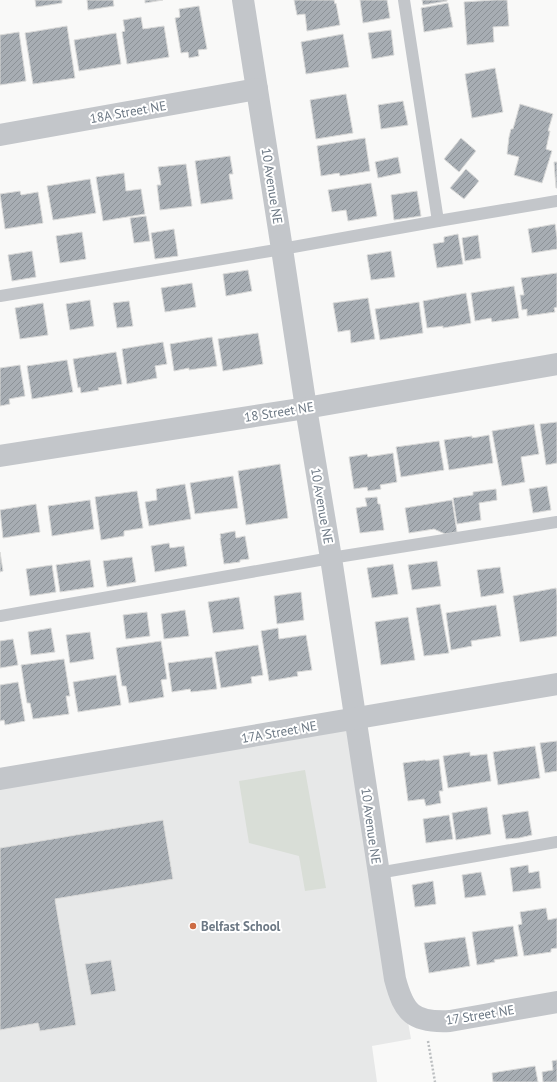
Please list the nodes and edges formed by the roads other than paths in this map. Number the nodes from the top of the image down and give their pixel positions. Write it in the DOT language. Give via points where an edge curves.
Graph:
graph roads {
  1 [pos="243,0"];
  2 [pos="404,0"];
  3 [pos="257,89"];
  4 [pos="0,135"];
  5 [pos="557,201"];
  6 [pos="438,221"];
  7 [pos="282,250"];
  8 [pos="0,296"];
  9 [pos="557,364"];
  10 [pos="306,408"];
  11 [pos="0,456"];
  12 [pos="557,522"];
  13 [pos="331,558"];
  14 [pos="0,616"];
  15 [pos="557,684"];
  16 [pos="355,719"];
  17 [pos="0,779"];
  18 [pos="557,842"];
  19 [pos="378,873"];
  20 [pos="557,1002"];
  21 [pos="425,1021"];
  1 -- 3 [label="street, 10 Avenue NE"];
  2 -- 6 [label="lane"];
  3 -- 4 [label="street, 18A Street NE"];
  3 -- 7 [label="street, 10 Avenue NE"];
  5 -- 6 [label="lane"];
  6 -- 7 [label="lane"];
  7 -- 8 [label="lane"];
  7 -- 10 [label="street, 10 Avenue NE"];
  9 -- 10 [label="street, 18 Street NE"];
  10 -- 11 [label="street, 18 Street NE"];
  10 -- 13 [label="street, 10 Avenue NE"];
  12 -- 13 [label="lane"];
  13 -- 14 [label="lane"];
  13 -- 16 [label="street, 10 Avenue NE"];
  15 -- 16 [label="street, 17A Street NE"];
  16 -- 17 [label="street, 17A Street NE"];
  16 -- 19 [label="street, 10 Avenue NE"];
  18 -- 19 [label="lane"];
  19 -- 21 [label="street, 10 Avenue NE" via="399,995 406,1010"];
  20 -- 21 [label="street, 17 Street NE" via="450,1021"];
}
